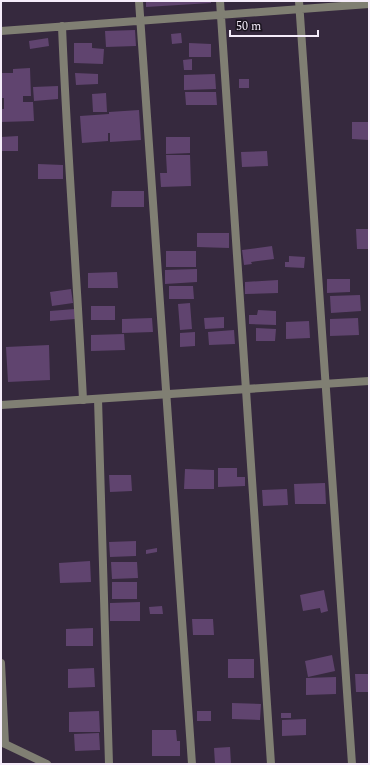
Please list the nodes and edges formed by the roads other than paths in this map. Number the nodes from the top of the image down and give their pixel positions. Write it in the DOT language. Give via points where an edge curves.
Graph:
graph roads {
  1 [pos="139,1"];
  2 [pos="220,1"];
  3 [pos="369,4"];
  4 [pos="300,5"];
  5 [pos="221,15"];
  6 [pos="140,21"];
  7 [pos="62,26"];
  8 [pos="1,31"];
  9 [pos="369,381"];
  10 [pos="326,384"];
  11 [pos="245,389"];
  12 [pos="166,394"];
  13 [pos="98,399"];
  14 [pos="83,400"];
  15 [pos="1,405"];
  16 [pos="1,664"];
  17 [pos="3,743"];
  18 [pos="47,764"];
  19 [pos="109,764"];
  20 [pos="192,764"];
  21 [pos="271,764"];
  22 [pos="352,764"];
  1 -- 6 [label="street"];
  2 -- 5 [label="street"];
  3 -- 4 [label="street"];
  4 -- 5 [label="street"];
  4 -- 10 [label="street"];
  5 -- 6 [label="street"];
  5 -- 11 [label="street"];
  6 -- 7 [label="street"];
  6 -- 12 [label="street"];
  7 -- 8 [label="street"];
  7 -- 14 [label="street" via="65,117"];
  9 -- 10 [label="street"];
  10 -- 11 [label="street"];
  10 -- 22 [label="street"];
  11 -- 12 [label="street"];
  11 -- 21 [label="street"];
  12 -- 13 [label="street"];
  12 -- 20 [label="street"];
  13 -- 14 [label="street"];
  13 -- 19 [label="street"];
  14 -- 15 [label="street"];
  16 -- 17 [label="street"];
  17 -- 18 [label="street"];
}
